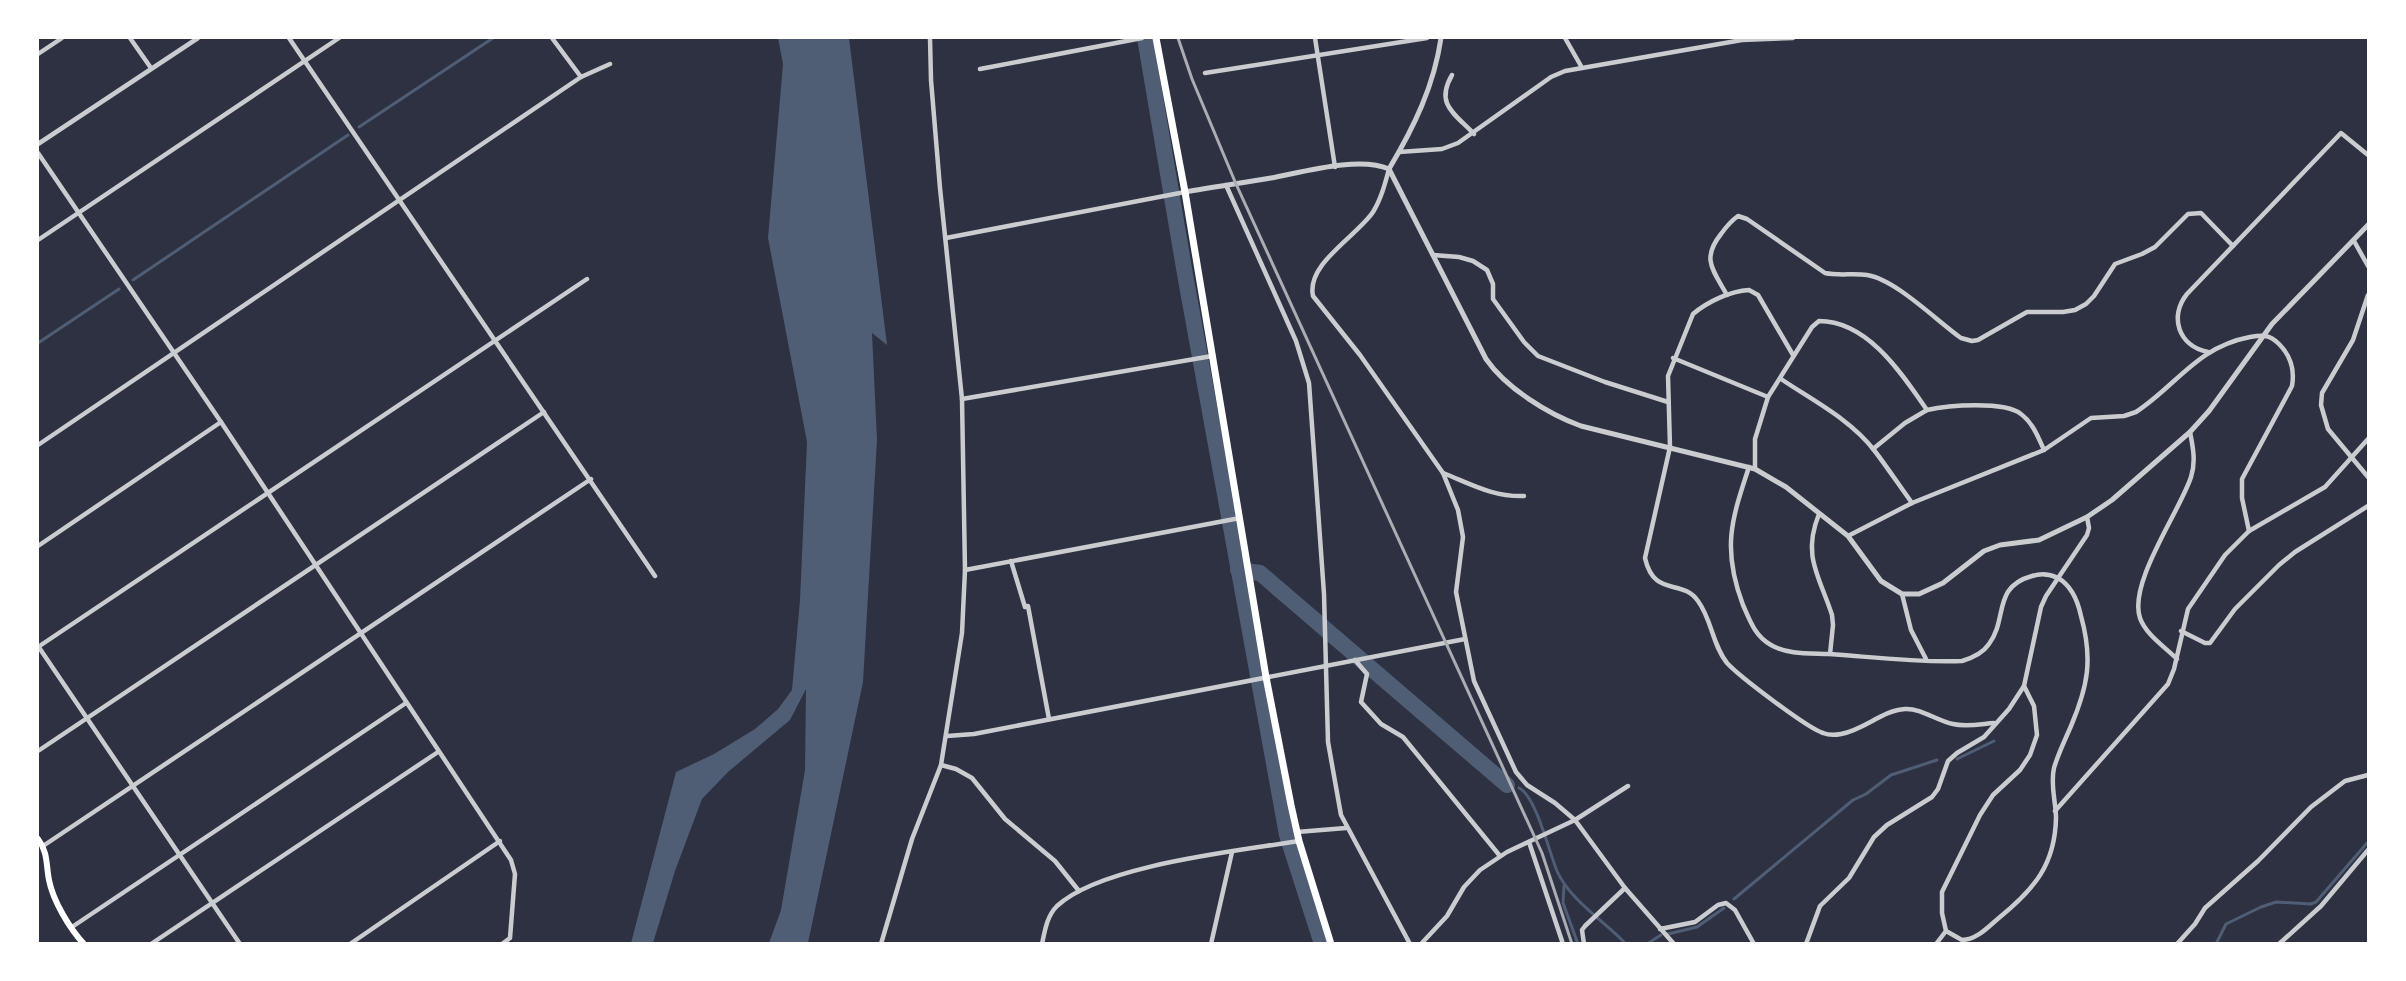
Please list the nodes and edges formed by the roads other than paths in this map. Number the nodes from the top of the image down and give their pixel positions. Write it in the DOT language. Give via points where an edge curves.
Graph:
graph roads {
  1 [pos="62,38"];
  2 [pos="130,38"];
  3 [pos="198,38"];
  4 [pos="289,38"];
  5 [pos="339,38"];
  6 [pos="552,38"];
  7 [pos="930,38"];
  8 [pos="1142,38"];
  9 [pos="1156,38"];
  10 [pos="1315,38"];
  11 [pos="1427,38"];
  12 [pos="1441,38"];
  13 [pos="1565,38"];
  14 [pos="1793,38"];
  15 [pos="38,54"];
  16 [pos="1317,55"];
  17 [pos="305,61"];
  18 [pos="610,64"];
  19 [pos="1581,66"];
  20 [pos="151,68"];
  21 [pos="980,69"];
  22 [pos="1205,73"];
  23 [pos="1452,75"];
  24 [pos="580,77"];
  25 [pos="1474,134"];
  26 [pos="38,144"];
  27 [pos="1399,152"];
  28 [pos="38,153"];
  29 [pos="2368,155"];
  30 [pos="1335,167"];
  31 [pos="1389,169"];
  32 [pos="1226,185"];
  33 [pos="1185,192"];
  34 [pos="399,201"];
  35 [pos="78,213"];
  36 [pos="2368,225"];
  37 [pos="946,238"];
  38 [pos="38,240"];
  39 [pos="2354,241"];
  40 [pos="2233,246"];
  41 [pos="1433,255"];
  42 [pos="2368,266"];
  43 [pos="587,279"];
  44 [pos="1727,295"];
  45 [pos="2368,295"];
  46 [pos="2264,334"];
  47 [pos="495,340"];
  48 [pos="2208,352"];
  49 [pos="172,353"];
  50 [pos="1793,355"];
  51 [pos="1212,357"];
  52 [pos="1673,358"];
  53 [pos="1781,379"];
  54 [pos="1768,397"];
  55 [pos="962,399"];
  56 [pos="1668,402"];
  57 [pos="1927,410"];
  58 [pos="544,412"];
  59 [pos="220,422"];
  60 [pos="2190,432"];
  61 [pos="2368,438"];
  62 [pos="38,445"];
  63 [pos="1670,447"];
  64 [pos="1874,449"];
  65 [pos="2044,450"];
  66 [pos="2352,457"];
  67 [pos="1752,468"];
  68 [pos="1443,473"];
  69 [pos="2368,477"];
  70 [pos="591,479"];
  71 [pos="268,493"];
  72 [pos="1524,496"];
  73 [pos="1912,502"];
  74 [pos="2368,506"];
  75 [pos="1819,514"];
  76 [pos="2087,517"];
  77 [pos="1240,518"];
  78 [pos="2249,531"];
  79 [pos="1848,536"];
  80 [pos="38,546"];
  81 [pos="1011,561"];
  82 [pos="314,565"];
  83 [pos="965,570"];
  84 [pos="655,576"];
  85 [pos="2058,579"];
  86 [pos="1902,594"];
  87 [pos="2181,631"];
  88 [pos="360,634"];
  89 [pos="1465,639"];
  90 [pos="38,646"];
  91 [pos="1830,654"];
  92 [pos="2177,659"];
  93 [pos="1355,660"];
  94 [pos="1926,660"];
  95 [pos="1325,666"];
  96 [pos="1266,677"];
  97 [pos="2024,686"];
  98 [pos="406,703"];
  99 [pos="87,718"];
  100 [pos="1049,719"];
  101 [pos="1994,723"];
  102 [pos="947,736"];
  103 [pos="38,751"];
  104 [pos="438,752"];
  105 [pos="941,765"];
  106 [pos="2368,775"];
  107 [pos="134,785"];
  108 [pos="1629,786"];
  109 [pos="2055,811"];
  110 [pos="1575,820"];
  111 [pos="1346,828"];
  112 [pos="1297,832"];
  113 [pos="38,839"];
  114 [pos="500,841"];
  115 [pos="1299,842"];
  116 [pos="1529,842"];
  117 [pos="43,846"];
  118 [pos="2368,850"];
  119 [pos="1232,852"];
  120 [pos="180,854"];
  121 [pos="1500,856"];
  122 [pos="1625,888"];
  123 [pos="1078,891"];
  124 [pos="213,903"];
  125 [pos="72,927"];
  126 [pos="1660,929"];
  127 [pos="1946,931"];
  128 [pos="510,941"];
  129 [pos="84,944"];
  130 [pos="151,944"];
  131 [pos="240,944"];
  132 [pos="350,944"];
  133 [pos="502,944"];
  134 [pos="881,944"];
  135 [pos="1042,944"];
  136 [pos="1211,944"];
  137 [pos="1331,944"];
  138 [pos="1410,944"];
  139 [pos="1420,944"];
  140 [pos="1563,944"];
  141 [pos="1584,944"];
  142 [pos="1674,944"];
  143 [pos="1754,944"];
  144 [pos="1806,944"];
  145 [pos="1936,944"];
  146 [pos="2177,944"];
  147 [pos="2279,944"];
  1 -- 15 [label="street"];
  2 -- 20 [label="street"];
  3 -- 20 [label="street"];
  4 -- 17 [label="street"];
  5 -- 17 [label="street"];
  6 -- 24 [label="street"];
  7 -- 37 [label="street"];
  8 -- 21 [label="street"];
  9 -- 33 [label="highway"];
  10 -- 16 [label="street"];
  11 -- 16 [label="street"];
  12 -- 27 [label="street" via="1437,68"];
  13 -- 19 [label="street"];
  14 -- 19 [label="street" via="1742,40"];
  16 -- 22 [label="street"];
  16 -- 30 [label="street"];
  17 -- 34 [label="street"];
  17 -- 35 [label="street"];
  18 -- 24 [label="street"];
  19 -- 25 [label="street" via="1551,77"];
  20 -- 26 [label="street"];
  23 -- 25 [label="street" via="1444,91 1445,99"];
  24 -- 34 [label="street"];
  25 -- 27 [label="street" via="1442,149"];
  27 -- 31 [label="street"];
  28 -- 35 [label="street"];
  29 -- 40 [label="street" via="2341,133"];
  30 -- 31 [label="street" via="1381,165"];
  30 -- 32 [label="street"];
  31 -- 41 [label="street"];
  31 -- 68 [label="street" via="1372,213 1330,255 1312,288 1319,305 1360,355"];
  32 -- 33 [label="street"];
  32 -- 95 [label="street" via="1296,340 1310,383"];
  33 -- 37 [label="street"];
  33 -- 51 [label="highway"];
  34 -- 47 [label="street"];
  34 -- 49 [label="street"];
  35 -- 38 [label="street"];
  35 -- 49 [label="street"];
  36 -- 39 [label="street"];
  37 -- 55 [label="street"];
  39 -- 42 [label="street"];
  39 -- 46 [label="street"];
  40 -- 44 [label="street" via="2201,213 2187,214 2155,247 2115,264 2086,304 2063,312 2027,312 1972,341 1960,338 1881,279 1825,273 1738,216 1709,254"];
  40 -- 48 [label="street" via="2180,303 2177,322 2181,332 2187,342"];
  41 -- 56 [label="street" via="1459,257 1486,270 1493,284 1494,299 1538,357"];
  41 -- 63 [label="street" via="1486,359 1504,381 1567,421"];
  43 -- 47 [label="street"];
  44 -- 50 [label="street" via="1749,290 1758,295"];
  44 -- 52 [label="street" via="1693,314"];
  45 -- 66 [label="street" via="2353,340 2322,393 2328,429"];
  46 -- 48 [label="street" via="2241,338"];
  46 -- 60 [label="street"];
  46 -- 78 [label="street" via="2285,351 2294,376 2242,479"];
  47 -- 58 [label="street"];
  47 -- 71 [label="street"];
  48 -- 65 [label="street" via="2136,412 2091,418"];
  49 -- 59 [label="street"];
  49 -- 62 [label="street"];
  50 -- 53 [label="street"];
  50 -- 57 [label="street" via="1819,321 1843,324 1883,352"];
  51 -- 55 [label="street"];
  51 -- 77 [label="highway"];
  52 -- 54 [label="street"];
  52 -- 56 [label="street"];
  53 -- 54 [label="street"];
  53 -- 64 [label="street" via="1840,418"];
  54 -- 67 [label="street" via="1755,439"];
  55 -- 83 [label="street"];
  56 -- 63 [label="street"];
  57 -- 64 [label="street"];
  57 -- 65 [label="street" via="2014,409 2029,421"];
  58 -- 70 [label="street"];
  58 -- 82 [label="street"];
  59 -- 71 [label="street"];
  59 -- 80 [label="street"];
  60 -- 76 [label="street"];
  60 -- 92 [label="street" via="2191,476 2153,556 2139,602 2146,629"];
  61 -- 66 [label="street"];
  63 -- 67 [label="street"];
  63 -- 101 [label="street" via="1645,558 1647,567 1664,586 1682,589 1696,598 1721,653 1742,676 1825,734 1856,730 1905,709 1954,724"];
  64 -- 73 [label="street"];
  65 -- 73 [label="street"];
  66 -- 69 [label="street"];
  66 -- 78 [label="street" via="2325,487"];
  67 -- 75 [label="street" via="1786,487"];
  67 -- 91 [label="street" via="1735,509 1730,551 1749,621 1763,640 1774,647"];
  68 -- 72 [label="street" via="1495,494"];
  68 -- 89 [label="street" via="1458,510 1463,537 1456,592"];
  70 -- 84 [label="street"];
  70 -- 88 [label="street"];
  71 -- 82 [label="street"];
  71 -- 90 [label="street"];
  73 -- 79 [label="street"];
  74 -- 87 [label="street" via="2279,565 2235,609 2210,642"];
  75 -- 79 [label="street"];
  75 -- 91 [label="street" via="1810,544 1832,615"];
  76 -- 85 [label="street" via="2089,530"];
  76 -- 86 [label="street" via="2039,540 1992,546 1937,587 1919,594"];
  77 -- 81 [label="street"];
  77 -- 96 [label="highway"];
  78 -- 87 [label="street" via="2197,593 2187,609"];
  79 -- 86 [label="street" via="1881,581"];
  81 -- 83 [label="street"];
  81 -- 100 [label="street" via="1025,607 1028,606"];
  82 -- 88 [label="street"];
  82 -- 99 [label="street"];
  83 -- 102 [label="street" via="962,633"];
  85 -- 94 [label="street" via="2042,574 2016,583 2005,595 1992,640 1976,655 1962,661"];
  85 -- 97 [label="street" via="2042,607"];
  85 -- 109 [label="street" via="2071,591 2079,607 2089,666 2082,701 2054,767"];
  86 -- 94 [label="street" via="1911,630"];
  87 -- 92 [label="street"];
  88 -- 98 [label="street"];
  88 -- 107 [label="street"];
  89 -- 93 [label="street"];
  89 -- 110 [label="street" via="1477,689 1516,772 1527,785"];
  90 -- 99 [label="street"];
  91 -- 94 [label="street"];
  92 -- 109 [label="street" via="2172,677 2157,699"];
  93 -- 95 [label="street"];
  93 -- 121 [label="street" via="1367,674 1361,702 1365,708 1404,736"];
  95 -- 96 [label="street"];
  95 -- 111 [label="street" via="1328,742"];
  96 -- 100 [label="street"];
  96 -- 112 [label="highway"];
  97 -- 101 [label="street"];
  97 -- 127 [label="street" via="2034,706 2037,735 2020,770 1993,795 1980,815 1942,892"];
  98 -- 104 [label="street"];
  98 -- 120 [label="street"];
  99 -- 103 [label="street"];
  99 -- 107 [label="street"];
  100 -- 102 [label="street"];
  101 -- 144 [label="street" via="1984,737 1948,761 1932,797 1874,837 1849,878 1820,906"];
  102 -- 105 [label="street"];
  104 -- 114 [label="street"];
  104 -- 124 [label="street"];
  105 -- 123 [label="street" via="972,778 1010,824 1055,861"];
  105 -- 134 [label="street" via="912,839"];
  106 -- 146 [label="street" via="2345,781 2311,807 2205,908"];
  107 -- 117 [label="street"];
  107 -- 120 [label="street"];
  108 -- 110 [label="street"];
  109 -- 127 [label="street" via="2051,850 2031,890 1972,939 1956,938"];
  110 -- 116 [label="street"];
  110 -- 122 [label="street"];
  111 -- 112 [label="street"];
  111 -- 138 [label="street"];
  112 -- 115 [label="highway"];
  113 -- 117 [label="main road"];
  114 -- 128 [label="street" via="515,870"];
  114 -- 132 [label="street"];
  115 -- 119 [label="street"];
  115 -- 137 [label="highway"];
  116 -- 121 [label="street"];
  116 -- 140 [label="street"];
  117 -- 125 [label="main road" via="52,891"];
  118 -- 147 [label="street" via="2321,906"];
  119 -- 123 [label="street" via="1126,873"];
  119 -- 136 [label="street"];
  120 -- 124 [label="street"];
  120 -- 125 [label="street"];
  121 -- 139 [label="street" via="1471,878 1447,916"];
  122 -- 126 [label="street"];
  122 -- 141 [label="street" via="1582,930"];
  123 -- 135 [label="street" via="1050,914"];
  124 -- 130 [label="street"];
  124 -- 131 [label="street"];
  125 -- 129 [label="main road"];
  126 -- 142 [label="street"];
  126 -- 143 [label="street" via="1695,922 1726,903 1735,910"];
  127 -- 145 [label="street"];
  128 -- 133 [label="street"];
}
